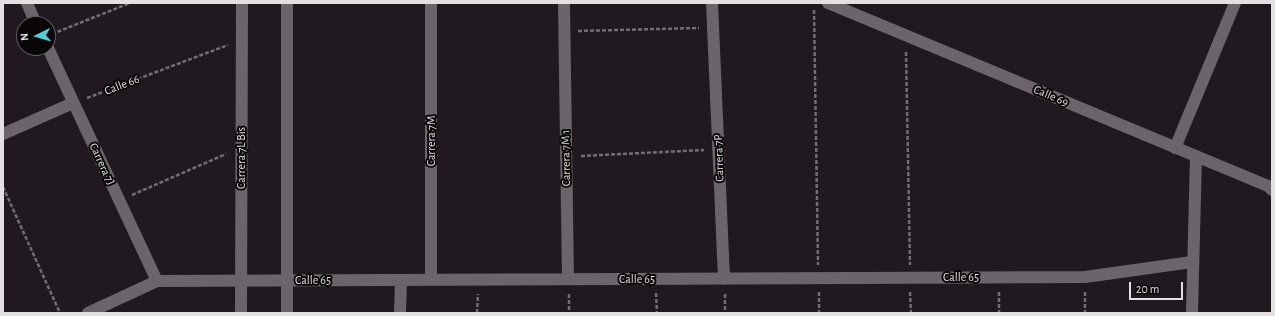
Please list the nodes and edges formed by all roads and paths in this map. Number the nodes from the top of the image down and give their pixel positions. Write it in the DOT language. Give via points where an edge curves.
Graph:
graph roads {
  1 [pos="26,3"];
  2 [pos="130,3"];
  3 [pos="242,3"];
  4 [pos="286,3"];
  5 [pos="431,3"];
  6 [pos="564,3"];
  7 [pos="712,3"];
  8 [pos="814,3"];
  9 [pos="828,3"];
  10 [pos="1235,3"];
  11 [pos="32,16"];
  12 [pos="713,28"];
  13 [pos="565,31"];
  14 [pos="56,32"];
  15 [pos="905,35"];
  16 [pos="242,40"];
  17 [pos="52,56"];
  18 [pos="73,103"];
  19 [pos="3,134"];
  20 [pos="242,148"];
  21 [pos="1175,148"];
  22 [pos="719,149"];
  23 [pos="566,156"];
  24 [pos="1196,156"];
  25 [pos="1271,186"];
  26 [pos="3,187"];
  27 [pos="119,200"];
  28 [pos="1192,262"];
  29 [pos="998,277"];
  30 [pos="1084,277"];
  31 [pos="724,278"];
  32 [pos="818,278"];
  33 [pos="910,278"];
  34 [pos="568,279"];
  35 [pos="656,279"];
  36 [pos="241,280"];
  37 [pos="287,280"];
  38 [pos="401,280"];
  39 [pos="431,280"];
  40 [pos="157,281"];
  41 [pos="60,313"];
  42 [pos="88,313"];
  43 [pos="241,313"];
  44 [pos="287,313"];
  45 [pos="400,313"];
  46 [pos="569,313"];
  47 [pos="657,313"];
  48 [pos="725,313"];
  49 [pos="819,313"];
  50 [pos="911,313"];
  51 [pos="999,313"];
  52 [pos="1085,313"];
  53 [pos="1192,313"];
  1 -- 11 [label="street"];
  2 -- 14 [label="path"];
  3 -- 16 [label="street, Carrera 7L Bis"];
  4 -- 37 [label="street"];
  5 -- 39 [label="street, Carrera 7M"];
  6 -- 13 [label="street, Carrera 7M 1"];
  7 -- 12 [label="street, Carrera 7P"];
  8 -- 32 [label="path"];
  9 -- 15 [label="street, Calle 69"];
  10 -- 21 [label="street"];
  12 -- 13 [label="path"];
  12 -- 22 [label="street, Carrera 7P"];
  13 -- 23 [label="street, Carrera 7M 1"];
  15 -- 21 [label="street, Calle 69"];
  15 -- 33 [label="path"];
  16 -- 18 [label="path, Calle 66"];
  16 -- 20 [label="street, Carrera 7L Bis"];
  17 -- 18 [label="street, Carrera 7J"];
  18 -- 19 [label="street"];
  18 -- 27 [label="street, Carrera 7J"];
  20 -- 27 [label="path"];
  20 -- 36 [label="street, Carrera 7L Bis"];
  21 -- 24 [label="street, Calle 69"];
  22 -- 23 [label="path"];
  22 -- 31 [label="street, Carrera 7P"];
  23 -- 34 [label="street, Carrera 7M 1"];
  24 -- 25 [label="street, Calle 69"];
  24 -- 28 [label="street"];
  26 -- 41 [label="path"];
  27 -- 40 [label="street, Carrera 7J"];
  28 -- 30 [label="street, Calle 65"];
  28 -- 53 [label="street"];
  29 -- 30 [label="street, Calle 65"];
  29 -- 33 [label="street, Calle 65"];
  29 -- 51 [label="path"];
  30 -- 52 [label="path"];
  31 -- 32 [label="street, Calle 65"];
  31 -- 35 [label="street, Calle 65"];
  31 -- 48 [label="path"];
  32 -- 33 [label="street, Calle 65"];
  32 -- 49 [label="path"];
  33 -- 50 [label="path"];
  34 -- 35 [label="street, Calle 65"];
  34 -- 39 [label="street, Calle 65"];
  34 -- 46 [label="path"];
  35 -- 47 [label="path"];
  36 -- 37 [label="street, Calle 65"];
  36 -- 40 [label="street, Calle 65"];
  36 -- 43 [label="street, Carrera 7L Bis"];
  37 -- 38 [label="street, Calle 65"];
  37 -- 44 [label="street"];
  38 -- 39 [label="street, Calle 65"];
  38 -- 45 [label="street"];
  40 -- 42 [label="street, Calle 65"];
}
